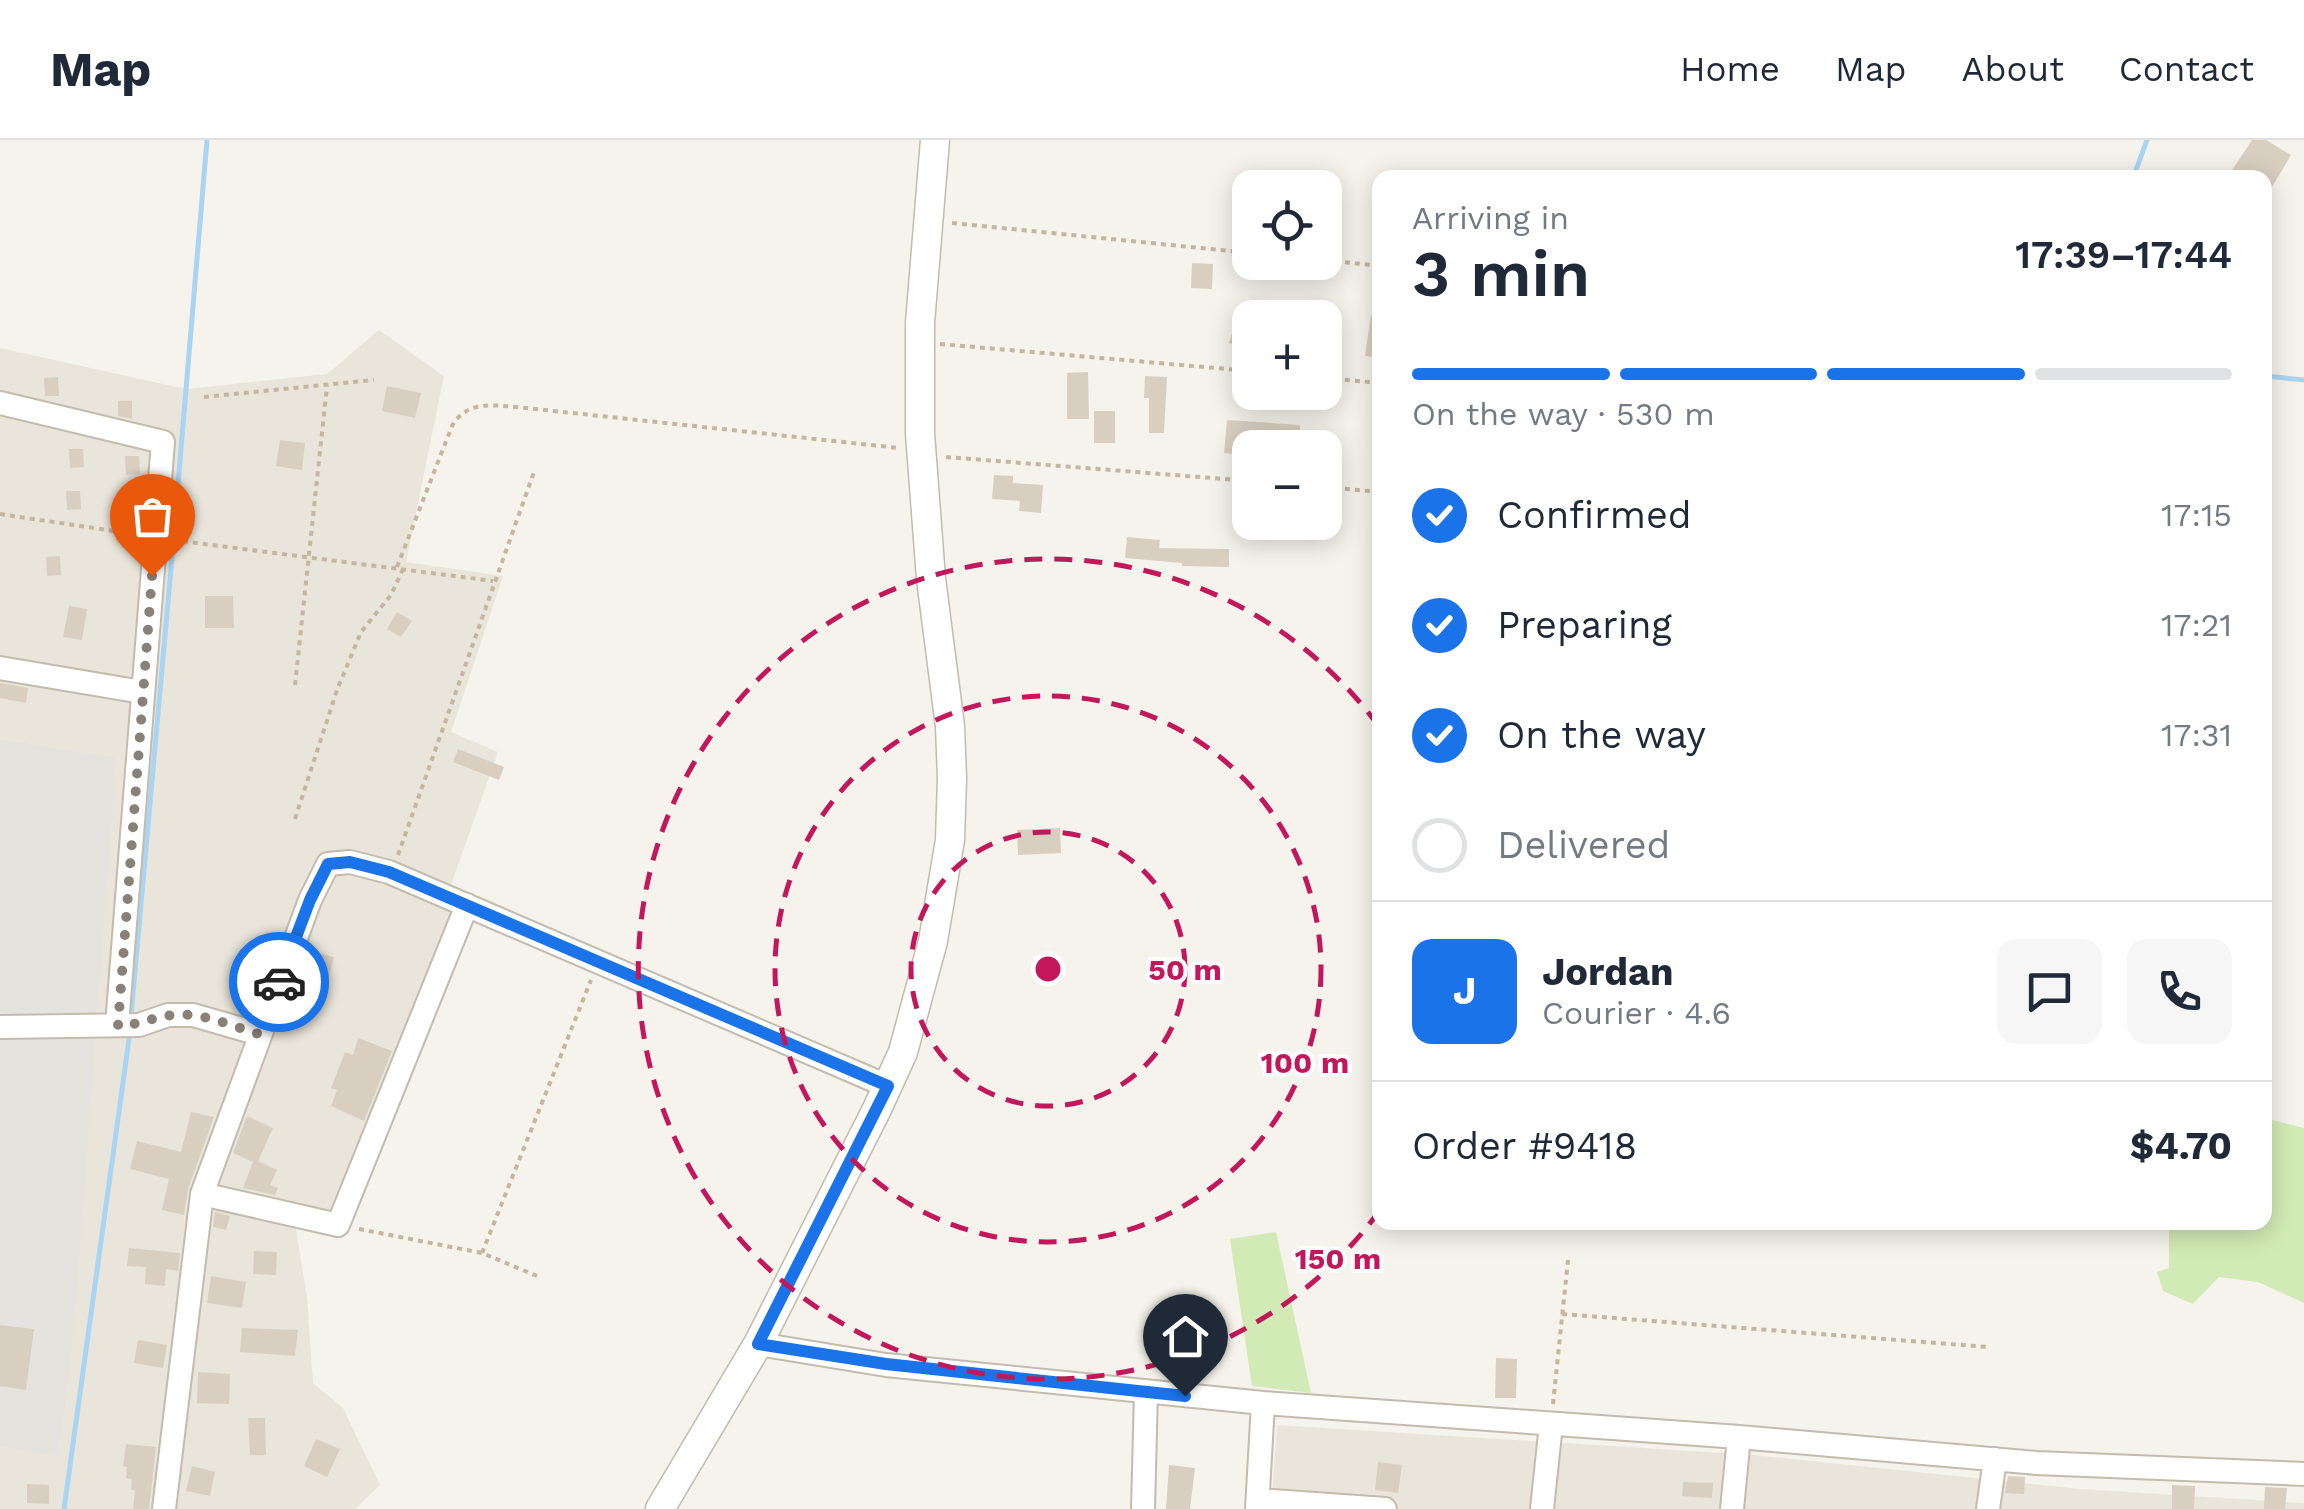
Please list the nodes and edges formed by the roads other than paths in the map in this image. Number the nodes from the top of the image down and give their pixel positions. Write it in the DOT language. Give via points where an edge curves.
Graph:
graph roads {
  1 [pos="935,140"];
  2 [pos="0,403"];
  3 [pos="0,668"];
  4 [pos="142,692"];
  5 [pos="466,905"];
  6 [pos="128,1025"];
  7 [pos="0,1027"];
  8 [pos="259,1034"];
  9 [pos="888,1086"];
  10 [pos="202,1194"];
  11 [pos="758,1344"];
  12 [pos="1146,1392"];
  13 [pos="1263,1403"];
  14 [pos="1551,1424"];
  15 [pos="1739,1437"];
  16 [pos="1995,1459"];
  17 [pos="2304,1474"];
  18 [pos="1258,1505"];
  19 [pos="164,1509"];
  20 [pos="660,1509"];
  21 [pos="1143,1509"];
  22 [pos="1385,1509"];
  23 [pos="1542,1509"];
  24 [pos="1732,1509"];
  25 [pos="1988,1509"];
  1 -- 9 [label="street" via="920,342 921,452 950,726 950,840 933,941"];
  2 -- 4 [label="street" via="163,442"];
  3 -- 4 [label="street"];
  4 -- 6 [label="street"];
  5 -- 8 [label="street" via="389,872 328,864"];
  5 -- 9 [label="street"];
  5 -- 10 [label="street" via="338,1225"];
  6 -- 7 [label="street"];
  6 -- 8 [label="street" via="193,1014"];
  8 -- 10 [label="street"];
  9 -- 11 [label="street"];
  10 -- 19 [label="street"];
  11 -- 12 [label="street"];
  11 -- 20 [label="street"];
  12 -- 13 [label="street"];
  12 -- 21 [label="street"];
  13 -- 14 [label="street"];
  13 -- 18 [label="street"];
  14 -- 15 [label="street"];
  14 -- 23 [label="street"];
  15 -- 16 [label="street"];
  15 -- 24 [label="street"];
  16 -- 17 [label="street"];
  16 -- 25 [label="street"];
  18 -- 22 [label="street"];
}
